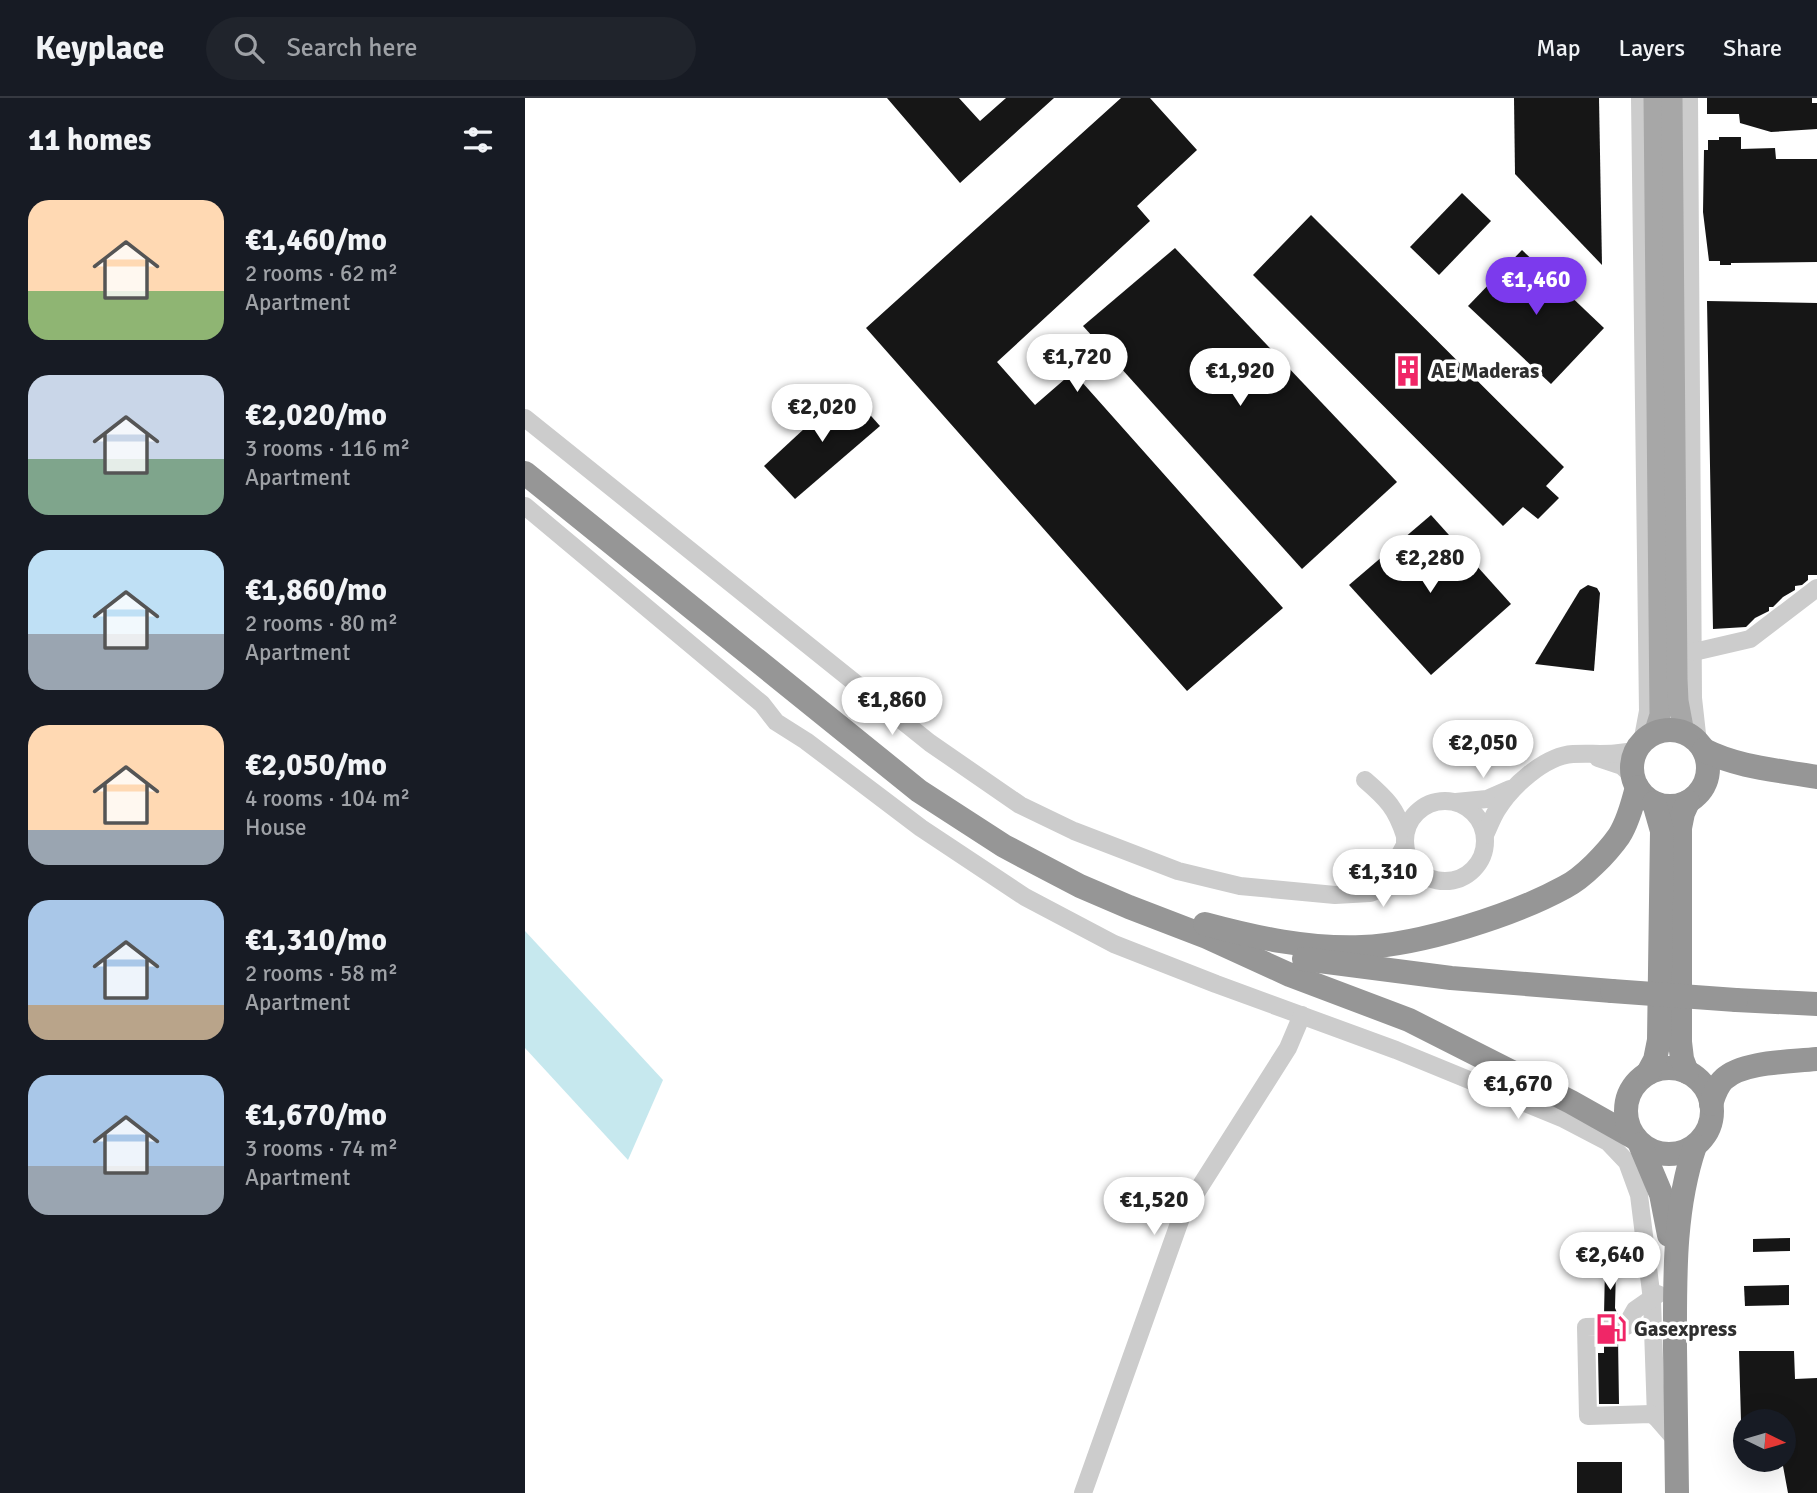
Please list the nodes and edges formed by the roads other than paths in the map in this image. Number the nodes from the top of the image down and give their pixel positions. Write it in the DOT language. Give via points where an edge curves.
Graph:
graph roads {
  1 [pos="1640,98"];
  2 [pos="1654,98"];
  3 [pos="1672,98"];
  4 [pos="1689,98"];
  5 [pos="525,418"];
  6 [pos="525,473"];
  7 [pos="525,506"];
  8 [pos="1817,588"];
  9 [pos="1693,652"];
  10 [pos="1695,742"];
  11 [pos="1644,743"];
  12 [pos="1591,755"];
  13 [pos="1817,777"];
  14 [pos="1365,780"];
  15 [pos="1517,787"];
  16 [pos="1642,788"];
  17 [pos="1388,800"];
  18 [pos="1455,802"];
  19 [pos="1688,802"];
  20 [pos="1426,806"];
  21 [pos="1485,835"];
  22 [pos="1405,841"];
  23 [pos="1425,877"];
  24 [pos="1335,895"];
  25 [pos="1129,907"];
  26 [pos="1207,937"];
  27 [pos="1817,1004"];
  28 [pos="1302,1015"];
  29 [pos="1817,1059"];
  30 [pos="1687,1072"];
  31 [pos="1648,1073"];
  32 [pos="1711,1104"];
  33 [pos="1637,1141"];
  34 [pos="1695,1146"];
  35 [pos="1674,1265"];
  36 [pos="1652,1300"];
  37 [pos="1656,1417"];
  38 [pos="1676,1440"];
  39 [pos="1083,1493"];
  40 [pos="1677,1493"];
  1 -- 11 [label="street" via="1648,711"];
  2 -- 11 [label="main road" via="1660,715"];
  3 -- 10 [label="main road" via="1678,701"];
  4 -- 9 [label="street"];
  5 -- 24 [label="street" via="930,743 1020,805 1178,871 1240,886"];
  6 -- 25 [label="highway" via="919,791 1005,846"];
  7 -- 28 [label="street" via="762,704 776,722 1025,897 1114,944"];
  8 -- 9 [label="street" via="1750,639"];
  9 -- 10 [label="street"];
  10 -- 11 [label="highway" via="1663,731"];
  10 -- 13 [label="highway" via="1727,761"];
  10 -- 19 [label="highway" via="1708,762 1708,774 1705,785"];
  11 -- 12 [label="street" via="1609,755"];
  11 -- 16 [label="highway" via="1633,762"];
  12 -- 15 [label="street" via="1560,757 1538,768"];
  12 -- 16 [label="street" via="1622,766"];
  14 -- 17 [label="street"];
  15 -- 18 [label="street" via="1487,799"];
  15 -- 21 [label="street" via="1495,812"];
  16 -- 19 [label="highway" via="1665,806"];
  16 -- 25 [label="highway" via="1619,835 1567,886 1515,910 1405,943 1363,947 1280,942"];
  16 -- 31 [label="highway" via="1662,831 1659,1040"];
  17 -- 20 [label="street"];
  17 -- 22 [label="street" via="1399,816"];
  18 -- 20 [label="street"];
  18 -- 21 [label="street" via="1475,814"];
  19 -- 30 [label="highway" via="1680,828 1680,1042"];
  20 -- 22 [label="street" via="1408,824"];
  21 -- 23 [label="street" via="1481,860 1463,878 1450,882"];
  22 -- 23 [label="street" via="1408,858"];
  22 -- 24 [label="street" via="1398,859 1380,877"];
  23 -- 24 [label="street" via="1370,893"];
  25 -- 26 [label="highway"];
  26 -- 27 [label="highway, bridge" via="1311,960 1408,973"];
  26 -- 33 [label="highway" via="1290,975 1409,1020 1571,1102"];
  28 -- 36 [label="street" via="1564,1119 1608,1142 1627,1162 1639,1195"];
  28 -- 39 [label="street" via="1288,1048 1182,1215"];
  29 -- 32 [label="highway" via="1736,1071 1724,1078"];
  30 -- 31 [label="highway" via="1674,1068"];
  30 -- 32 [label="highway" via="1699,1080"];
  31 -- 33 [label="highway" via="1626,1103 1629,1127"];
  32 -- 34 [label="highway" via="1709,1127"];
  33 -- 34 [label="highway" via="1661,1154 1673,1155"];
  33 -- 35 [label="highway" via="1661,1194"];
  34 -- 35 [label="highway" via="1678,1216"];
  35 -- 36 [label="street"];
  35 -- 38 [label="highway"];
  36 -- 37 [label="street"];
  36 -- 37 [label="street" via="1635,1310 1626,1326 1586,1327 1588,1416"];
  37 -- 38 [label="street"];
  38 -- 40 [label="highway"];
}
